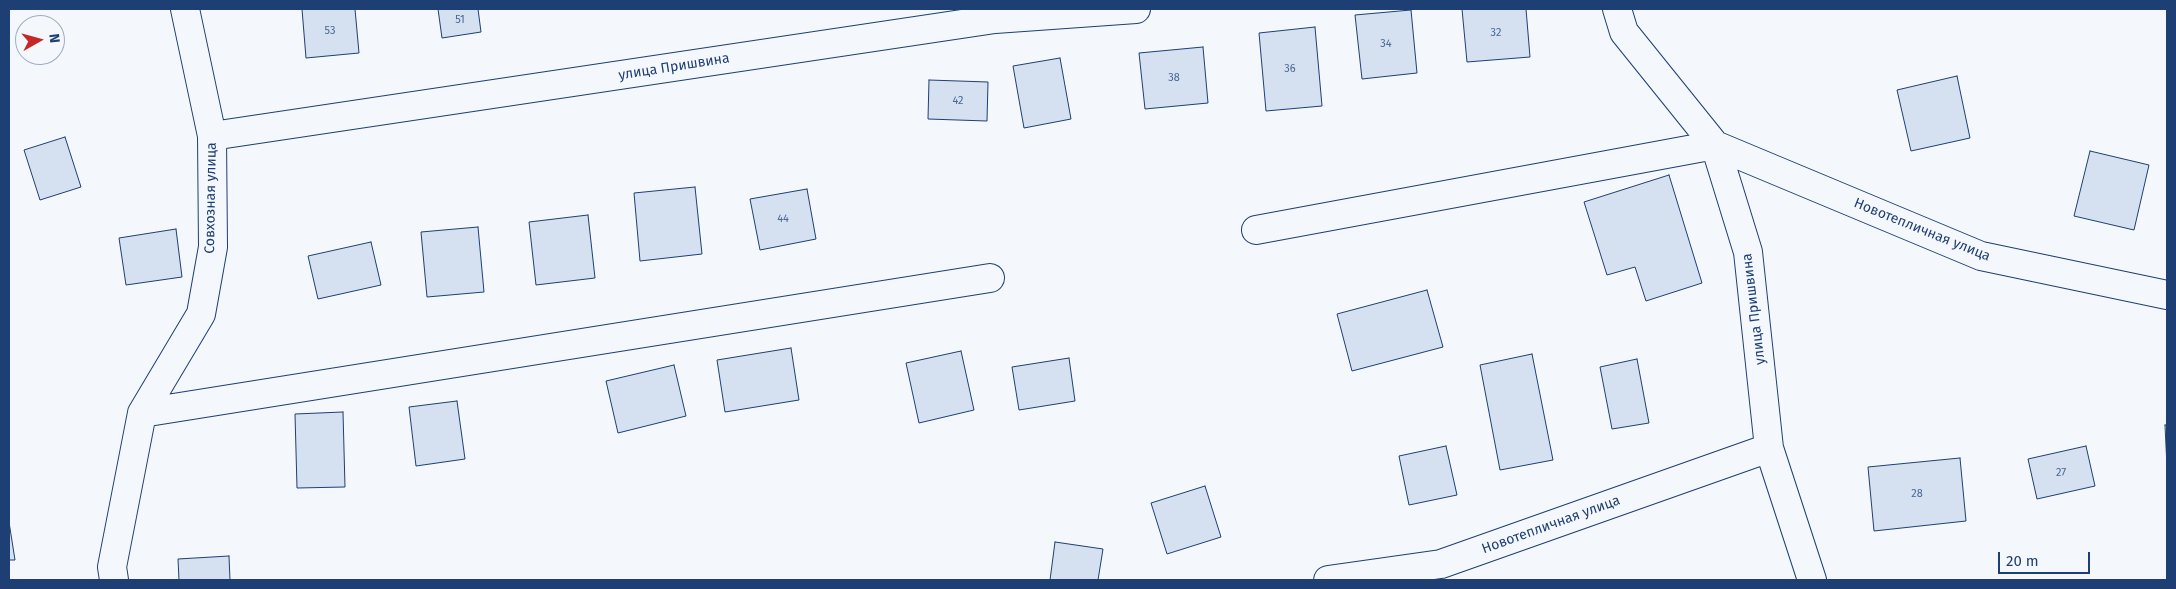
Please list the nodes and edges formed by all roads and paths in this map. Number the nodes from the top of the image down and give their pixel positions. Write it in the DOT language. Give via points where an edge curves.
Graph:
graph roads {
  1 [pos="185,9"];
  2 [pos="1136,9"];
  3 [pos="1617,9"];
  4 [pos="212,136"];
  5 [pos="1715,145"];
  6 [pos="1256,230"];
  7 [pos="990,278"];
  8 [pos="2167,295"];
  9 [pos="142,413"];
  10 [pos="1769,448"];
  11 [pos="114,580"];
  12 [pos="1328,580"];
  13 [pos="1812,580"];
  1 -- 4 [label="street, Совхозная улица"];
  2 -- 4 [label="street, улица Пришвина" via="995,19"];
  3 -- 5 [label="street, улица Пришвина" via="1624,32"];
  4 -- 9 [label="street, Совхозная улица" via="213,247 201,314"];
  5 -- 6 [label="street"];
  5 -- 8 [label="street, Новотепличная улица" via="1981,256"];
  5 -- 10 [label="street, улица Пришвина" via="1748,252"];
  7 -- 9 [label="street"];
  9 -- 11 [label="street, Совхозная улица" via="112,567"];
  10 -- 12 [label="street, Новотепличная улица" via="1441,564"];
  10 -- 13 [label="street, улица Пришвина"];
}
